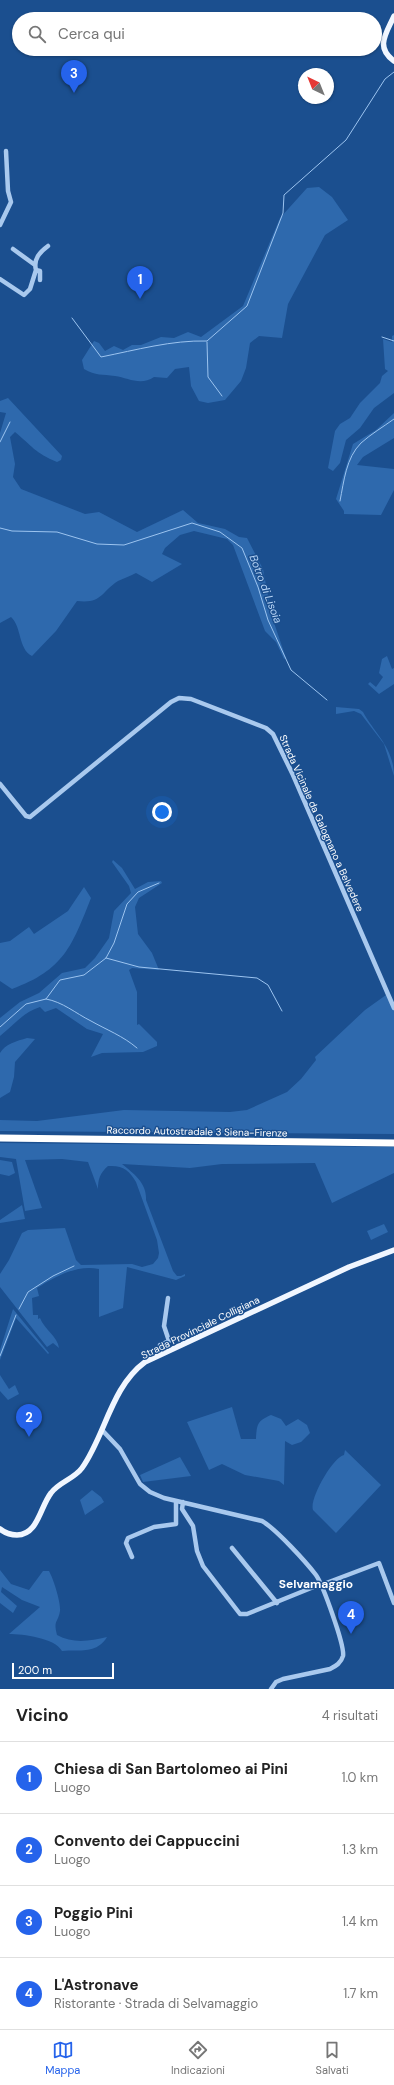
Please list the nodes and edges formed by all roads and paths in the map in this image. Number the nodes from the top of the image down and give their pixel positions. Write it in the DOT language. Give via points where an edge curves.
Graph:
graph roads {
  1 [pos="394,16"];
  2 [pos="394,61"];
  3 [pos="6,151"];
  4 [pos="0,225"];
  5 [pos="48,246"];
  6 [pos="13,249"];
  7 [pos="35,268"];
  8 [pos="0,279"];
  9 [pos="40,280"];
  10 [pos="0,784"];
  11 [pos="394,1008"];
  12 [pos="0,1135"];
  13 [pos="0,1138"];
  14 [pos="394,1139"];
  15 [pos="394,1143"];
  16 [pos="394,1250"];
  17 [pos="168,1298"];
  18 [pos="162,1353"];
  19 [pos="102,1430"];
  20 [pos="176,1501"];
  21 [pos="183,1502"];
  22 [pos="0,1529"];
  23 [pos="232,1548"];
  24 [pos="132,1557"];
  25 [pos="321,1585"];
  26 [pos="277,1602"];
  27 [pos="394,1603"];
  28 [pos="271,1689"];
  1 -- 2 [label="main road" via="383,46 386,54"];
  3 -- 4 [label="street" via="10,202"];
  5 -- 7 [label="street" via="38,256"];
  6 -- 7 [label="street"];
  7 -- 8 [label="street" via="30,289 24,295"];
  7 -- 9 [label="street" via="40,271"];
  10 -- 11 [label="street, Strada Vicinale da Galognano a Belvedere" via="26,816 30,817 179,698 191,699 266,728 276,739 296,782"];
  12 -- 14 [label="highway, Raccordo Autostradale 3 Siena-Firenze"];
  13 -- 15 [label="highway, Raccordo Autostradale 3 Siena-Firenze"];
  16 -- 18 [label="main road, Strada Provinciale Colligiana" via="360,1262"];
  17 -- 18 [label="street" via="164,1326 169,1341 160,1345"];
  18 -- 19 [label="main road, Strada Provinciale Colligiana" via="141,1365 129,1377"];
  19 -- 20 [label="street" via="120,1449 143,1487 157,1496"];
  19 -- 22 [label="main road, Strada Provinciale Colligiana" via="82,1468 52,1492 32,1529 17,1535"];
  20 -- 21 [label="street"];
  20 -- 24 [label="street" via="176,1524 154,1527 127,1539 126,1543"];
  21 -- 25 [label="street" via="265,1523 309,1567"];
  21 -- 26 [label="street" via="182,1509 193,1526 197,1551 203,1566 238,1612 247,1614"];
  23 -- 26 [label="street"];
  25 -- 26 [label="street"];
  25 -- 27 [label="street" via="379,1563"];
  25 -- 28 [label="street" via="342,1647 342,1659 330,1668 281,1679"];
}
